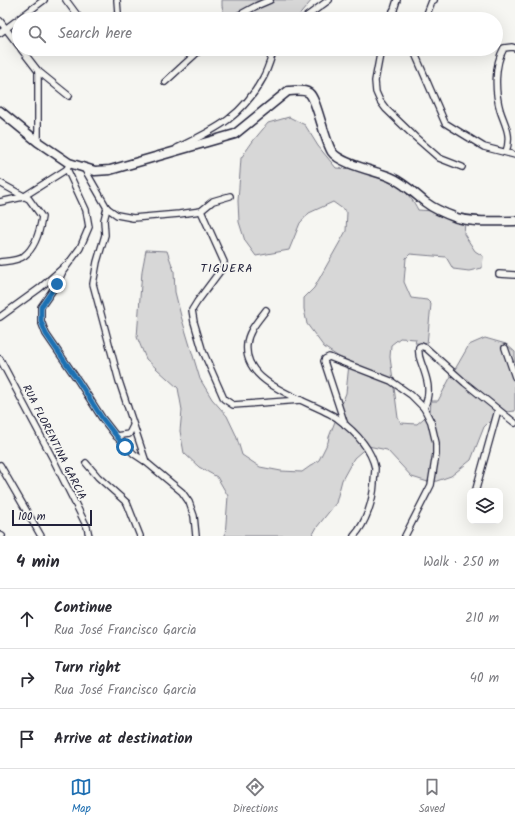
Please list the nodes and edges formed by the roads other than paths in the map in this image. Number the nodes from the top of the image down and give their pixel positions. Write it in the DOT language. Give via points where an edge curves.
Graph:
graph roads {
  1 [pos="44,0"];
  2 [pos="66,0"];
  3 [pos="117,0"];
  4 [pos="270,0"];
  5 [pos="329,0"];
  6 [pos="397,0"];
  7 [pos="434,0"];
  8 [pos="394,10"];
  9 [pos="28,12"];
  10 [pos="75,12"];
  11 [pos="118,12"];
  12 [pos="245,12"];
  13 [pos="313,12"];
  14 [pos="428,12"];
  15 [pos="0,21"];
  16 [pos="12,24"];
  17 [pos="6,29"];
  18 [pos="0,33"];
  19 [pos="12,37"];
  20 [pos="515,48"];
  21 [pos="503,50"];
  22 [pos="26,56"];
  23 [pos="193,56"];
  24 [pos="271,56"];
  25 [pos="380,56"];
  26 [pos="416,56"];
  27 [pos="500,56"];
  28 [pos="38,71"];
  29 [pos="165,82"];
  30 [pos="69,96"];
  31 [pos="0,113"];
  32 [pos="38,142"];
  33 [pos="506,152"];
  34 [pos="515,155"];
  35 [pos="161,156"];
  36 [pos="68,166"];
  37 [pos="462,167"];
  38 [pos="84,168"];
  39 [pos="0,183"];
  40 [pos="230,196"];
  41 [pos="23,197"];
  42 [pos="0,202"];
  43 [pos="107,208"];
  44 [pos="201,211"];
  45 [pos="515,221"];
  46 [pos="73,259"];
  47 [pos="0,262"];
  48 [pos="499,274"];
  49 [pos="515,275"];
  50 [pos="266,310"];
  51 [pos="0,317"];
  52 [pos="504,348"];
  53 [pos="0,359"];
  54 [pos="515,377"];
  55 [pos="301,400"];
  56 [pos="424,408"];
  57 [pos="498,410"];
  58 [pos="515,423"];
  59 [pos="345,425"];
  60 [pos="133,426"];
  61 [pos="116,436"];
  62 [pos="146,462"];
  63 [pos="86,463"];
  64 [pos="0,465"];
  65 [pos="476,488"];
  66 [pos="41,536"];
  67 [pos="89,536"];
  68 [pos="140,536"];
  69 [pos="196,536"];
  70 [pos="354,536"];
  71 [pos="405,536"];
  1 -- 9 [label="street"];
  2 -- 10 [label="street"];
  3 -- 11 [label="street"];
  4 -- 12 [label="street"];
  5 -- 13 [label="street"];
  6 -- 8 [label="street"];
  7 -- 14 [label="street"];
  15 -- 17 [label="street"];
  16 -- 17 [label="street"];
  17 -- 18 [label="street"];
  17 -- 19 [label="street"];
  20 -- 21 [label="street"];
  22 -- 28 [label="street"];
  23 -- 29 [label="street"];
  24 -- 35 [label="street" via="263,77 232,118"];
  25 -- 37 [label="street" via="375,81 380,101 439,158"];
  26 -- 33 [label="street" via="445,123 484,147"];
  27 -- 33 [label="street" via="497,91 509,134"];
  28 -- 30 [label="street"];
  28 -- 32 [label="street"];
  31 -- 32 [label="main road"];
  32 -- 36 [label="main road"];
  33 -- 34 [label="street"];
  35 -- 38 [label="main road" via="110,170 95,171"];
  35 -- 45 [label="main road" via="235,134 288,91 297,90 308,93 314,99 319,120 332,152 338,158 392,177 426,203 459,218 472,221"];
  36 -- 38 [label="main road"];
  36 -- 41 [label="street"];
  36 -- 46 [label="street" via="86,210 89,227"];
  38 -- 43 [label="street"];
  39 -- 41 [label="street"];
  40 -- 44 [label="street" via="213,201"];
  41 -- 42 [label="street"];
  41 -- 47 [label="street" via="29,199 42,217 40,231 24,257"];
  43 -- 44 [label="street" via="117,216 133,218"];
  43 -- 60 [label="street" via="104,220 105,235 93,284"];
  44 -- 55 [label="street" via="224,262 192,310 202,349 224,399 233,405"];
  46 -- 51 [label="street" via="40,288"];
  46 -- 61 [label="street" via="41,307 41,321 46,334"];
  48 -- 49 [label="street"];
  50 -- 55 [label="street" via="250,333 247,357 259,376"];
  52 -- 54 [label="street"];
  53 -- 67 [label="street, RUA FLORENTINA GARCIA" via="53,459"];
  55 -- 59 [label="street"];
  56 -- 57 [label="street" via="429,386 418,352 420,346 426,348"];
  56 -- 59 [label="street" via="391,381 329,357 324,362"];
  56 -- 71 [label="street" via="431,422 436,443 432,485"];
  57 -- 58 [label="street"];
  57 -- 65 [label="street"];
  59 -- 70 [label="street" via="358,437 370,454 375,469 374,488 369,506 361,528"];
  60 -- 61 [label="street" via="129,434"];
  60 -- 62 [label="street"];
  61 -- 62 [label="street"];
  62 -- 69 [label="street" via="182,492 189,502 194,516"];
  63 -- 68 [label="street" via="127,503"];
  64 -- 66 [label="street"];
}
